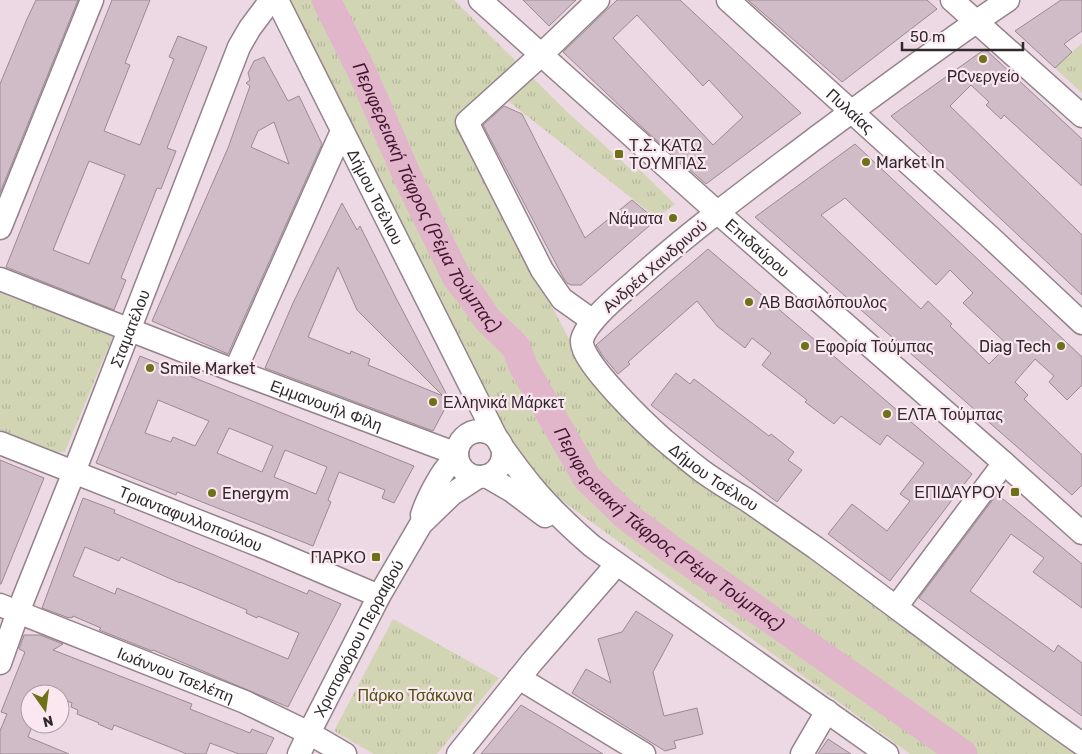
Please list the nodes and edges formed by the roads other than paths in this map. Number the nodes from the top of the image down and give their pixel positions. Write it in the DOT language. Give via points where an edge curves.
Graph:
graph roads {
  1 [pos="92,0"];
  2 [pos="271,0"];
  3 [pos="277,0"];
  4 [pos="480,0"];
  5 [pos="598,0"];
  6 [pos="728,0"];
  7 [pos="952,0"];
  8 [pos="1008,0"];
  9 [pos="976,22"];
  10 [pos="541,55"];
  11 [pos="851,112"];
  12 [pos="1082,116"];
  13 [pos="342,130"];
  14 [pos="717,212"];
  15 [pos="0,228"];
  16 [pos="0,279"];
  17 [pos="593,321"];
  18 [pos="1082,323"];
  19 [pos="130,330"];
  20 [pos="235,371"];
  21 [pos="474,393"];
  22 [pos="499,441"];
  23 [pos="0,443"];
  24 [pos="458,452"];
  25 [pos="1004,462"];
  26 [pos="74,472"];
  27 [pos="482,476"];
  28 [pos="1072,518"];
  29 [pos="421,524"];
  30 [pos="1082,533"];
  31 [pos="592,546"];
  32 [pos="617,564"];
  33 [pos="379,596"];
  34 [pos="896,607"];
  35 [pos="9,609"];
  36 [pos="0,663"];
  37 [pos="519,678"];
  38 [pos="826,711"];
  39 [pos="309,733"];
  40 [pos="1082,744"];
  41 [pos="299,754"];
  42 [pos="345,754"];
  43 [pos="458,754"];
  44 [pos="644,754"];
  45 [pos="802,754"];
  46 [pos="887,754"];
  1 -- 15 [label="street"];
  2 -- 19 [label="street, Σταματέλου" via="239,47"];
  3 -- 13 [label="street, Δήμου Τσέλιου"];
  4 -- 10 [label="street, Επιδαύρου"];
  5 -- 10 [label="street"];
  6 -- 11 [label="street, Πυλαίας"];
  7 -- 9 [label="street"];
  8 -- 9 [label="street, Ανδρέα Χανδρινού"];
  9 -- 11 [label="street, Ανδρέα Χανδρινού"];
  9 -- 12 [label="street"];
  10 -- 14 [label="street, Επιδαύρου"];
  10 -- 17 [label="street" via="467,122 546,276 562,299"];
  11 -- 14 [label="street, Ανδρέα Χανδρινού"];
  11 -- 18 [label="street, Πυλαίας"];
  13 -- 20 [label="street"];
  13 -- 21 [label="street, Δήμου Τσέλιου"];
  14 -- 17 [label="street, Ανδρέα Χανδρινού" via="645,271"];
  14 -- 25 [label="street, Επιδαύρου"];
  16 -- 19 [label="street, Εμμανουήλ Φίλη"];
  17 -- 34 [label="street, Δήμου Τσέλιου" via="582,340 584,352 629,407 662,439 702,471 783,524"];
  19 -- 20 [label="street, Εμμανουήλ Φίλη"];
  19 -- 26 [label="street, Σταματέλου"];
  20 -- 24 [label="street, Εμμανουήλ Φίλη"];
  21 -- 22 [label="street, Δήμου Τσέλιου"];
  21 -- 24 [label="street" via="472,411"];
  22 -- 24 [label="street" via="491,434 479,431 467,435"];
  22 -- 27 [label="street" via="503,451 501,463 496,470"];
  22 -- 31 [label="street, Δήμου Τσέλιου" via="540,496"];
  23 -- 26 [label="street, Τριανταφυλλοπούλου"];
  24 -- 27 [label="street" via="460,466 471,475"];
  24 -- 29 [label="street, Χριστοφόρου Περραιβού" via="441,475 424,509"];
  25 -- 28 [label="street, Επιδαύρου"];
  25 -- 34 [label="street"];
  26 -- 33 [label="street, Τριανταφυλλοπούλου"];
  26 -- 35 [label="street, Σταματέλου"];
  27 -- 29 [label="street, Χριστοφόρου Περραιβού" via="452,494"];
  27 -- 31 [label="street, Δήμου Τσέλιου" via="512,491"];
  28 -- 30 [label="street, Επιδαύρου"];
  29 -- 33 [label="street, Χριστοφόρου Περραιβού"];
  31 -- 32 [label="street, Δήμου Τσέλιου"];
  32 -- 37 [label="street"];
  32 -- 38 [label="street, Δήμου Τσέλιου"];
  33 -- 39 [label="street, Χριστοφόρου Περραιβού"];
  34 -- 40 [label="street, Δήμου Τσέλιου"];
  35 -- 36 [label="street, Σταματέλου"];
  35 -- 39 [label="street, Ιωάννου Τσελέπη" via="245,702"];
  37 -- 43 [label="street"];
  37 -- 44 [label="street"];
  38 -- 45 [label="street"];
  38 -- 46 [label="street, Δήμου Τσέλιου"];
  39 -- 41 [label="street, Χριστοφόρου Περραιβού"];
  39 -- 42 [label="street, Ιωάννου Τσελέπη"];
}
